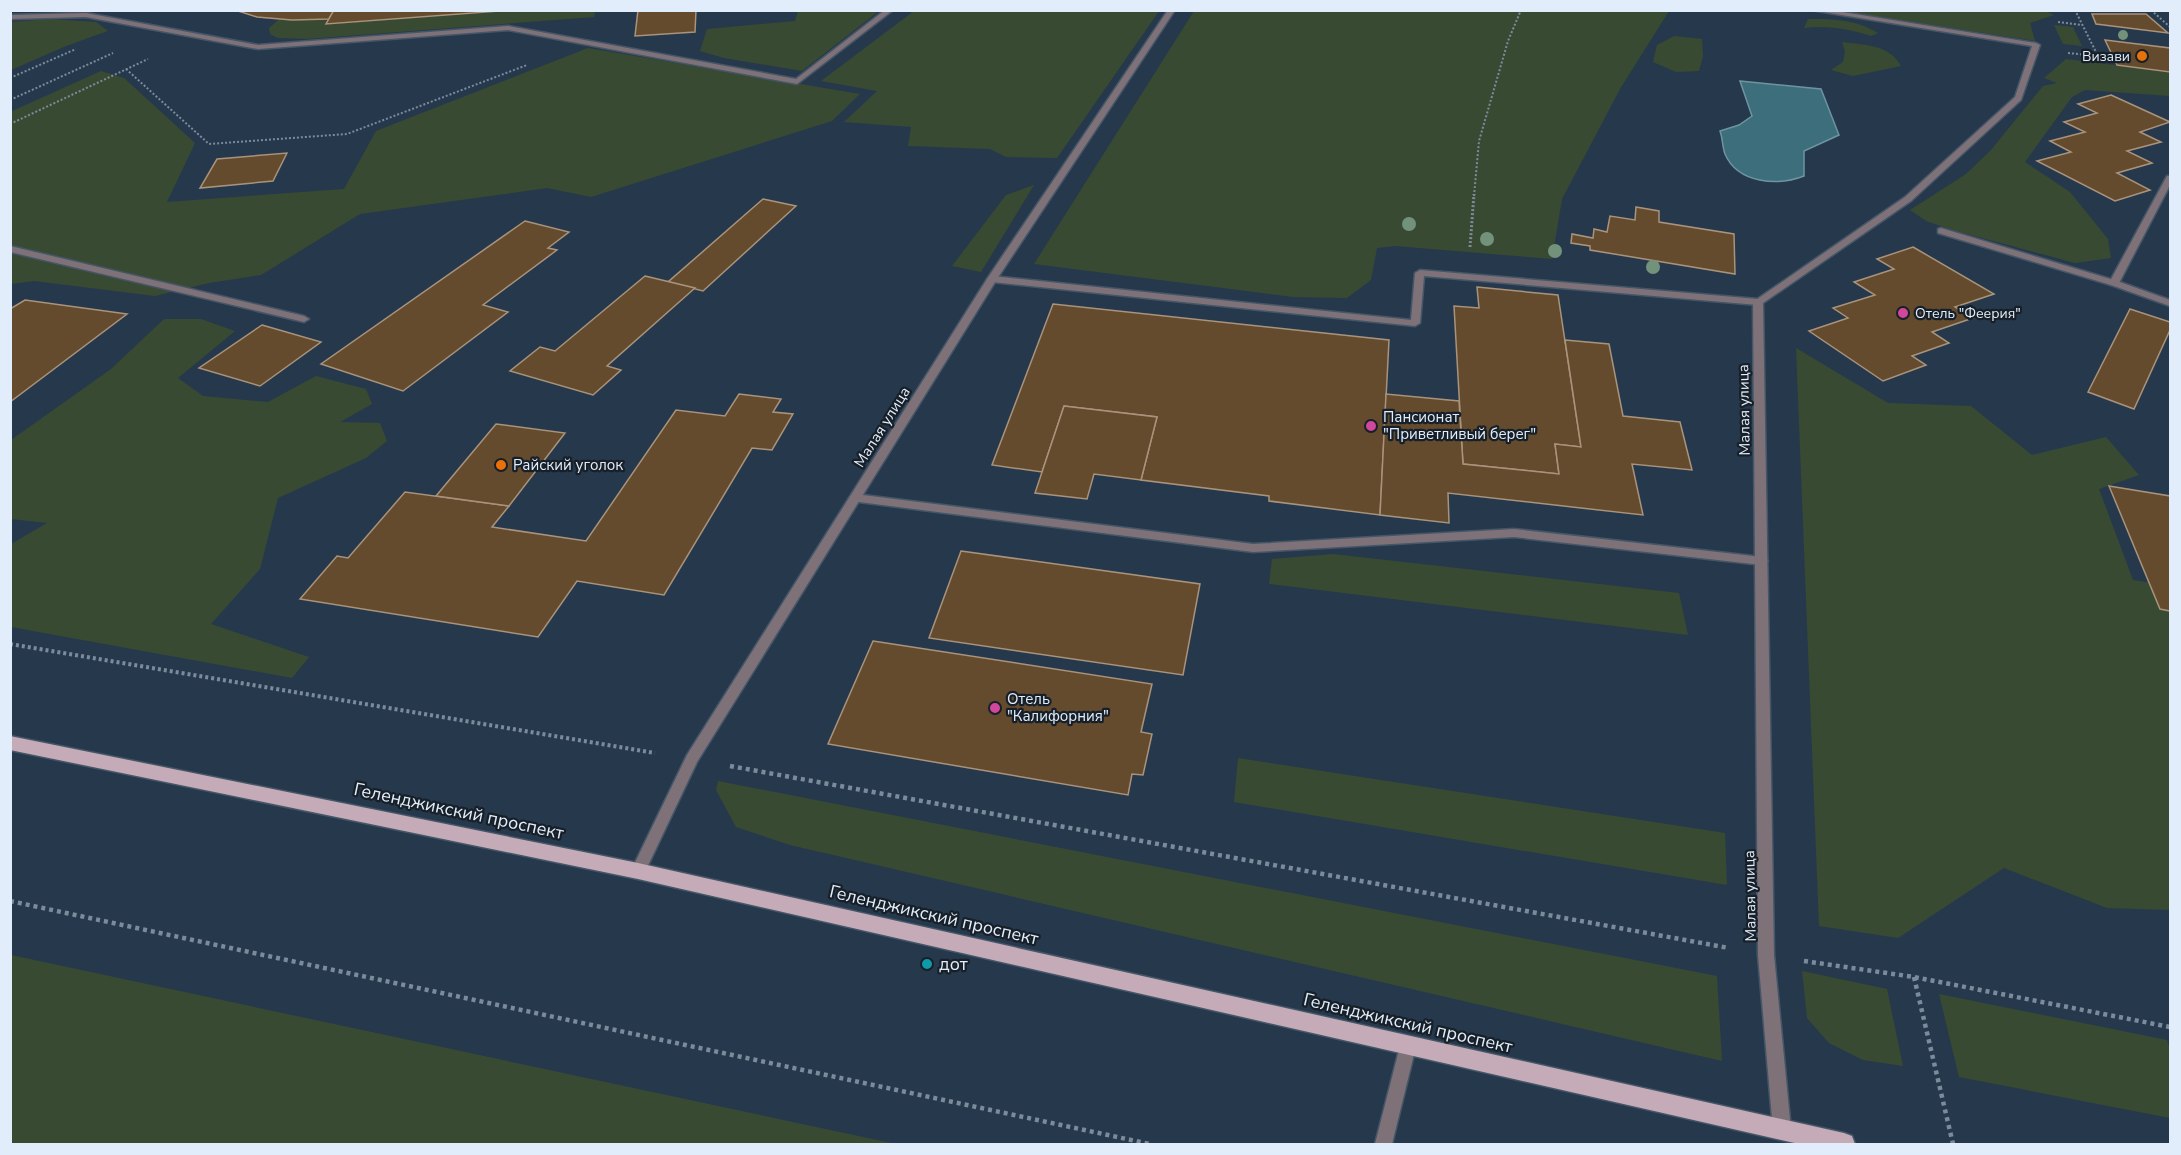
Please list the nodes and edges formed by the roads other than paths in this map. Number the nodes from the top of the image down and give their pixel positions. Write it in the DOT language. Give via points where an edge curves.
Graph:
graph roads {
  1 [pos="890,10"];
  2 [pos="1172,10"];
  3 [pos="1814,10"];
  4 [pos="10,17"];
  5 [pos="2170,178"];
  6 [pos="1941,231"];
  7 [pos="10,249"];
  8 [pos="992,279"];
  9 [pos="2114,283"];
  10 [pos="1758,302"];
  11 [pos="2170,303"];
  12 [pos="304,319"];
  13 [pos="855,498"];
  14 [pos="1762,561"];
  15 [pos="10,743"];
  16 [pos="638,871"];
  17 [pos="1408,1046"];
  18 [pos="1782,1130"];
  19 [pos="1383,1144"];
  20 [pos="1844,1144"];
  1 -- 4 [label="street" via="797,82 508,28 258,47 86,15"];
  2 -- 8 [label="street, Малая улица"];
  3 -- 10 [label="street" via="2036,45 2018,98 1908,199"];
  5 -- 9 [label="street"];
  6 -- 9 [label="street"];
  7 -- 12 [label="street"];
  8 -- 10 [label="street" via="1415,323 1420,273"];
  8 -- 13 [label="street, Малая улица"];
  9 -- 11 [label="street"];
  10 -- 14 [label="street, Малая улица"];
  13 -- 14 [label="street" via="1254,548 1514,533"];
  13 -- 16 [label="street, Малая улица" via="692,759"];
  14 -- 18 [label="street, Малая улица" via="1766,955"];
  15 -- 16 [label="main road, Геленджикский проспект"];
  16 -- 17 [label="main road, Геленджикский проспект"];
  17 -- 18 [label="main road, Геленджикский проспект"];
  17 -- 19 [label="street"];
  18 -- 20 [label="main road, Геленджикский проспект"];
}
